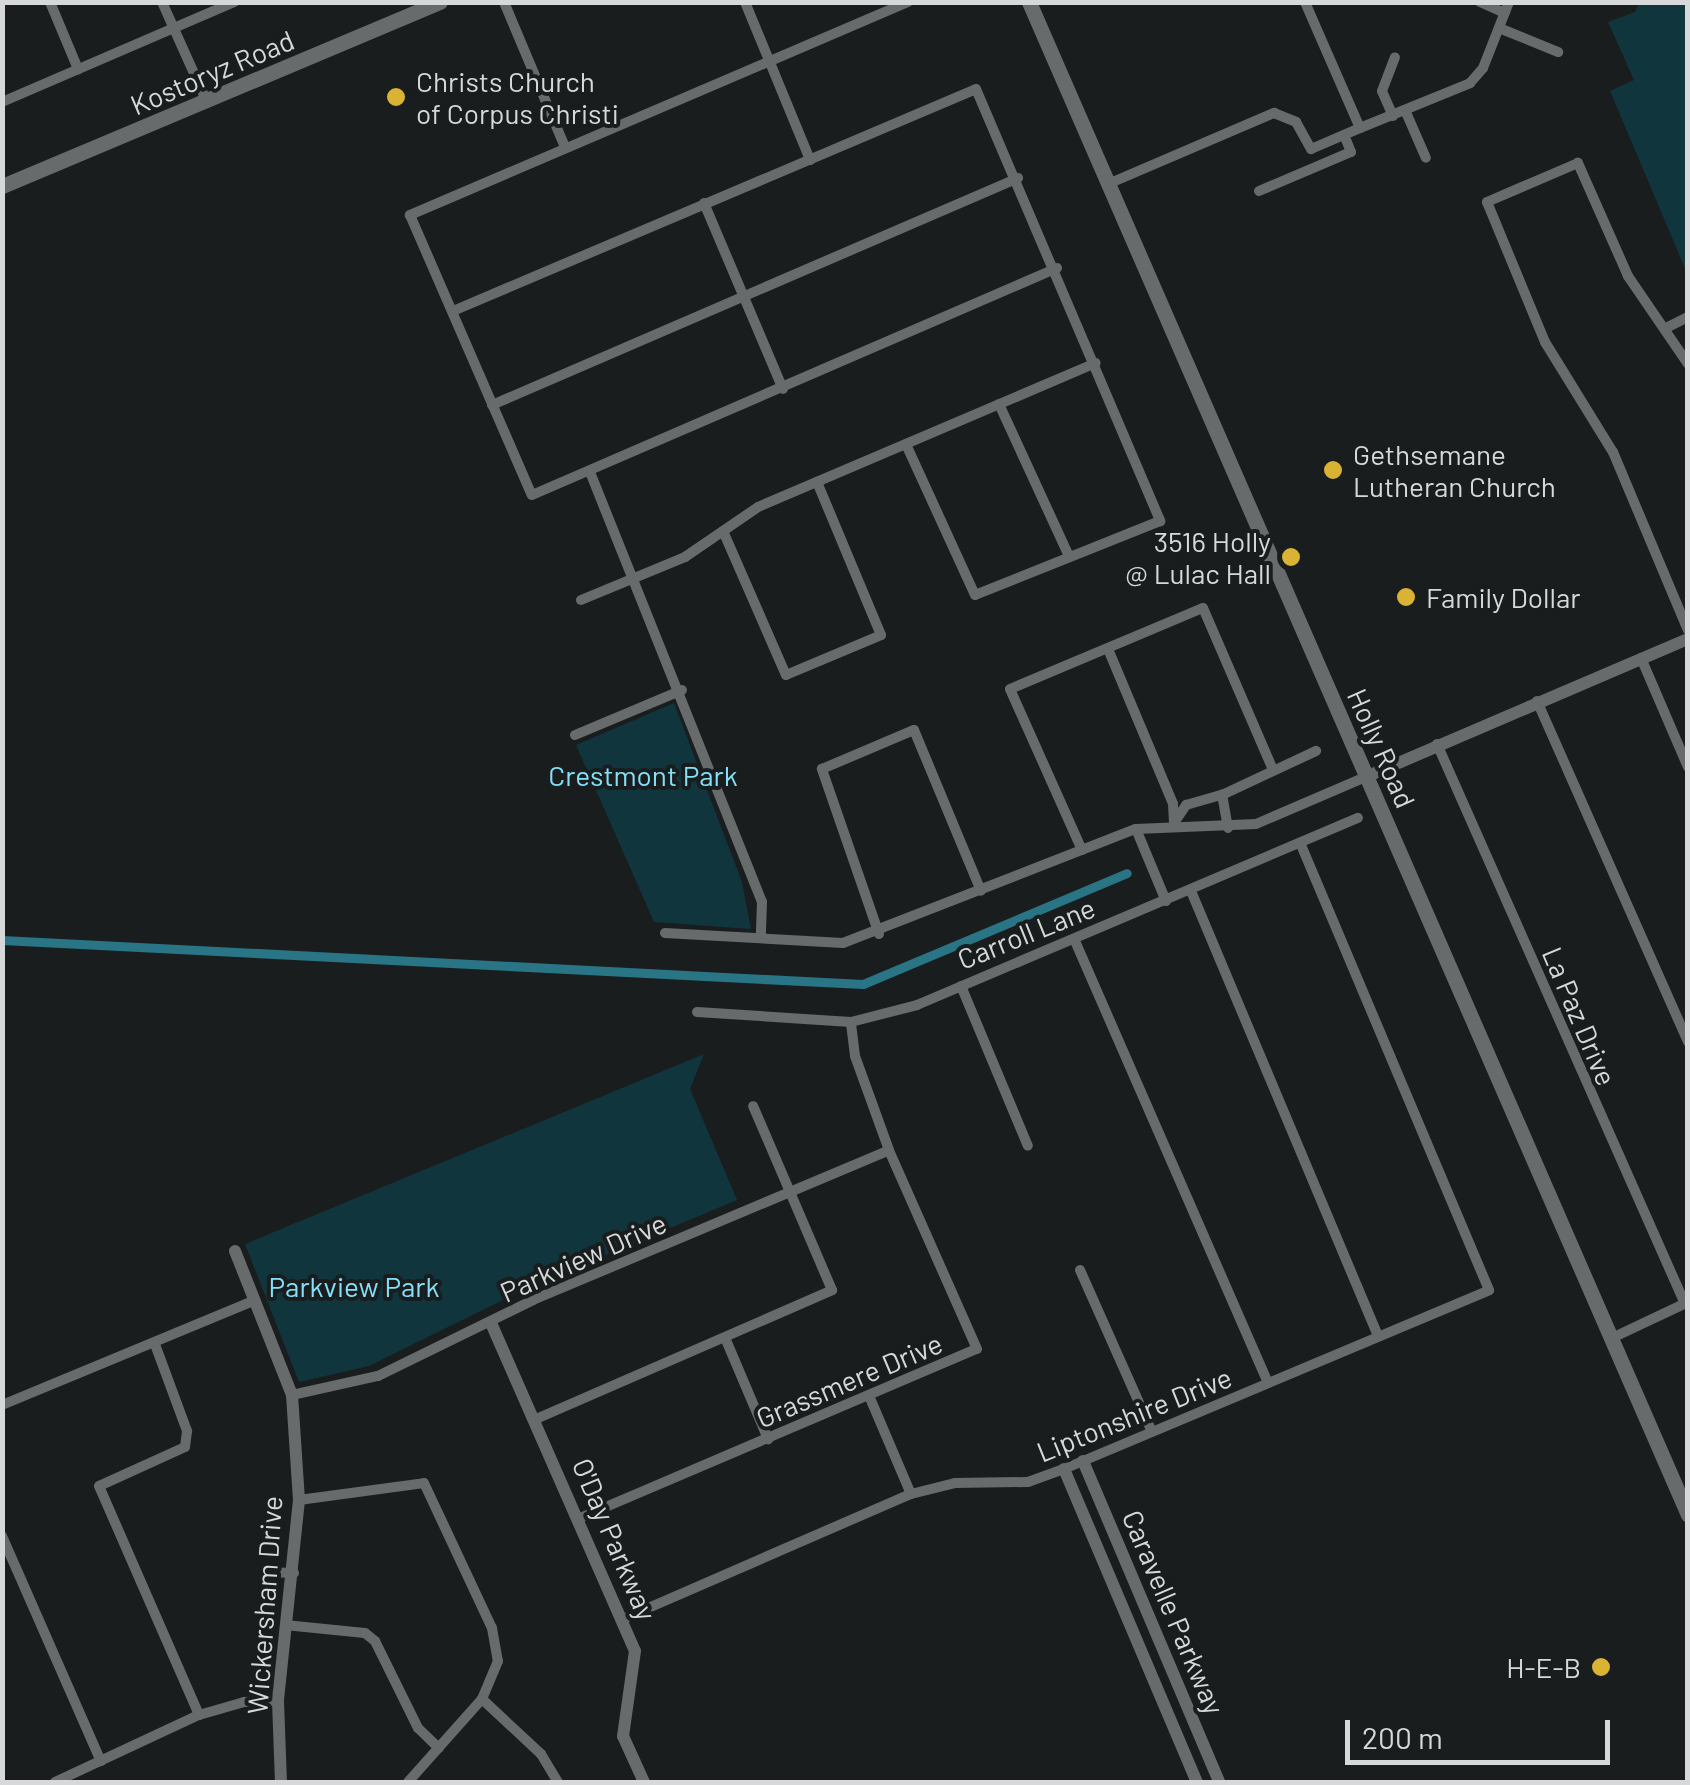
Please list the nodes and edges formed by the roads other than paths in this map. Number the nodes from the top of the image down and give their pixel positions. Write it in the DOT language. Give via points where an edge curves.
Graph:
graph roads {
  1 [pos="50,2"];
  2 [pos="162,2"];
  3 [pos="234,2"];
  4 [pos="440,2"];
  5 [pos="504,2"];
  6 [pos="745,2"];
  7 [pos="908,2"];
  8 [pos="1029,2"];
  9 [pos="1305,2"];
  10 [pos="1480,2"];
  11 [pos="1507,8"];
  12 [pos="174,28"];
  13 [pos="1499,28"];
  14 [pos="1558,52"];
  15 [pos="1395,56"];
  16 [pos="771,64"];
  17 [pos="78,69"];
  18 [pos="2,102"];
  19 [pos="207,102"];
  20 [pos="1405,110"];
  21 [pos="1393,116"];
  22 [pos="1360,128"];
  23 [pos="1344,135"];
  24 [pos="565,146"];
  25 [pos="1311,149"];
  26 [pos="1426,158"];
  27 [pos="810,160"];
  28 [pos="1314,166"];
  29 [pos="1018,178"];
  30 [pos="1108,184"];
  31 [pos="2,186"];
  32 [pos="1259,191"];
  33 [pos="704,203"];
  34 [pos="1057,268"];
  35 [pos="741,296"];
  36 [pos="453,312"];
  37 [pos="1688,317"];
  38 [pos="1666,328"];
  39 [pos="1096,363"];
  40 [pos="1688,364"];
  41 [pos="783,389"];
  42 [pos="999,404"];
  43 [pos="492,406"];
  44 [pos="906,444"];
  45 [pos="590,472"];
  46 [pos="817,482"];
  47 [pos="723,531"];
  48 [pos="1069,556"];
  49 [pos="634,578"];
  50 [pos="581,600"];
  51 [pos="1688,630"];
  52 [pos="1688,638"];
  53 [pos="1108,649"];
  54 [pos="1641,658"];
  55 [pos="682,690"];
  56 [pos="1538,701"];
  57 [pos="574,735"];
  58 [pos="1438,744"];
  59 [pos="1316,751"];
  60 [pos="1688,766"];
  61 [pos="1273,770"];
  62 [pos="1368,776"];
  63 [pos="1222,794"];
  64 [pos="1358,818"];
  65 [pos="1174,824"];
  66 [pos="1136,828"];
  67 [pos="1228,828"];
  68 [pos="1301,844"];
  69 [pos="1082,850"];
  70 [pos="981,891"];
  71 [pos="1190,891"];
  72 [pos="1166,901"];
  73 [pos="665,933"];
  74 [pos="879,934"];
  75 [pos="760,936"];
  76 [pos="1076,941"];
  77 [pos="960,986"];
  78 [pos="697,1012"];
  79 [pos="850,1022"];
  80 [pos="1688,1042"];
  81 [pos="753,1106"];
  82 [pos="1028,1146"];
  83 [pos="889,1150"];
  84 [pos="790,1192"];
  85 [pos="235,1251"];
  86 [pos="1080,1270"];
  87 [pos="256,1300"];
  88 [pos="1686,1303"];
  89 [pos="491,1323"];
  90 [pos="1378,1336"];
  91 [pos="1612,1338"];
  92 [pos="726,1340"];
  93 [pos="156,1347"];
  94 [pos="1268,1383"];
  95 [pos="292,1395"];
  96 [pos="870,1398"];
  97 [pos="2,1406"];
  98 [pos="536,1419"];
  99 [pos="1152,1432"];
  100 [pos="768,1439"];
  101 [pos="1083,1461"];
  102 [pos="1064,1469"];
  103 [pos="910,1494"];
  104 [pos="299,1500"];
  105 [pos="1688,1515"];
  106 [pos="580,1518"];
  107 [pos="2,1536"];
  108 [pos="265,1572"];
  109 [pos="294,1573"];
  110 [pos="623,1619"];
  111 [pos="285,1626"];
  112 [pos="482,1699"];
  113 [pos="278,1701"];
  114 [pos="200,1715"];
  115 [pos="439,1748"];
  116 [pos="101,1761"];
  117 [pos="56,1782"];
  118 [pos="281,1782"];
  119 [pos="408,1782"];
  120 [pos="558,1782"];
  121 [pos="644,1782"];
  122 [pos="1197,1782"];
  123 [pos="1219,1782"];
  1 -- 17 [label="street"];
  2 -- 12 [label="street"];
  3 -- 12 [label="street"];
  4 -- 19 [label="main road, Kostoryz Road"];
  5 -- 24 [label="street"];
  6 -- 16 [label="street"];
  7 -- 16 [label="street"];
  8 -- 30 [label="main road, Holly Road"];
  9 -- 22 [label="street"];
  10 -- 11 [label="street"];
  11 -- 13 [label="street"];
  12 -- 17 [label="street"];
  12 -- 19 [label="street"];
  13 -- 14 [label="street"];
  13 -- 20 [label="street" via="1470,82"];
  15 -- 21 [label="street" via="1382,92"];
  16 -- 24 [label="street"];
  16 -- 27 [label="street"];
  17 -- 18 [label="street"];
  19 -- 31 [label="main road, Kostoryz Road"];
  20 -- 21 [label="street"];
  20 -- 26 [label="street"];
  21 -- 22 [label="street"];
  22 -- 23 [label="street"];
  23 -- 25 [label="street"];
  23 -- 28 [label="street" via="1351,152"];
  24 -- 36 [label="street" via="410,215"];
  25 -- 28 [label="street"];
  25 -- 30 [label="street" via="1296,122 1274,113"];
  27 -- 29 [label="street" via="976,89"];
  27 -- 33 [label="street"];
  28 -- 32 [label="street"];
  29 -- 34 [label="street"];
  29 -- 35 [label="street"];
  30 -- 62 [label="main road, Holly Road"];
  33 -- 35 [label="street"];
  33 -- 36 [label="street"];
  34 -- 39 [label="street"];
  34 -- 41 [label="street"];
  35 -- 41 [label="street"];
  35 -- 43 [label="street"];
  36 -- 43 [label="street"];
  37 -- 38 [label="street"];
  38 -- 40 [label="street"];
  38 -- 51 [label="street" via="1628,276 1578,163 1488,202 1544,342 1613,452"];
  39 -- 42 [label="street"];
  39 -- 48 [label="street" via="1160,521"];
  41 -- 45 [label="street"];
  42 -- 44 [label="street"];
  42 -- 48 [label="street"];
  43 -- 45 [label="street" via="532,495"];
  44 -- 46 [label="street"];
  44 -- 48 [label="street" via="975,595"];
  45 -- 49 [label="street"];
  46 -- 47 [label="street"];
  46 -- 47 [label="street" via="882,635 786,675"];
  47 -- 49 [label="street"];
  49 -- 50 [label="street"];
  49 -- 55 [label="street"];
  52 -- 54 [label="street, Carroll Lane"];
  53 -- 61 [label="street" via="1203,608"];
  53 -- 65 [label="street" via="1174,804"];
  53 -- 69 [label="street" via="1010,689"];
  54 -- 56 [label="street, Carroll Lane"];
  54 -- 60 [label="street"];
  55 -- 57 [label="street"];
  55 -- 75 [label="street" via="706,776 762,902"];
  56 -- 58 [label="street, Carroll Lane"];
  56 -- 80 [label="street"];
  58 -- 62 [label="street, Carroll Lane"];
  58 -- 88 [label="street, La Paz Drive"];
  59 -- 61 [label="street, Carroll Lane"];
  61 -- 63 [label="street, Carroll Lane"];
  62 -- 67 [label="street, Carroll Lane" via="1267,820"];
  62 -- 91 [label="main road, Holly Road"];
  63 -- 65 [label="street, Carroll Lane" via="1186,805"];
  63 -- 67 [label="street"];
  64 -- 68 [label="street, Carroll Lane"];
  65 -- 66 [label="street, Carroll Lane"];
  65 -- 67 [label="street, Carroll Lane"];
  66 -- 69 [label="street, Carroll Lane"];
  66 -- 72 [label="street"];
  68 -- 71 [label="street, Carroll Lane"];
  68 -- 90 [label="street, Liptonshire Drive" via="1489,1290"];
  69 -- 70 [label="street, Carroll Lane"];
  70 -- 74 [label="street, Carroll Lane"];
  70 -- 74 [label="street" via="914,730 822,769"];
  71 -- 72 [label="street, Carroll Lane"];
  71 -- 90 [label="street"];
  72 -- 76 [label="street, Carroll Lane"];
  73 -- 75 [label="street, Carroll Lane"];
  74 -- 75 [label="street, Carroll Lane" via="844,943"];
  76 -- 77 [label="street, Carroll Lane"];
  76 -- 94 [label="street"];
  77 -- 79 [label="street, Carroll Lane"];
  77 -- 82 [label="street"];
  78 -- 79 [label="street, Carroll Lane"];
  79 -- 83 [label="street, Grassmere Drive" via="855,1056"];
  81 -- 84 [label="street"];
  83 -- 84 [label="street, Parkview Drive"];
  83 -- 96 [label="street, Grassmere Drive" via="977,1349"];
  84 -- 89 [label="street, Parkview Drive"];
  84 -- 92 [label="street" via="832,1290"];
  85 -- 87 [label="street, Wickersham Drive"];
  86 -- 99 [label="street"];
  87 -- 93 [label="street"];
  87 -- 95 [label="street, Wickersham Drive"];
  88 -- 91 [label="street"];
  89 -- 95 [label="street, Parkview Drive" via="378,1376"];
  89 -- 98 [label="street, O'Day Parkway"];
  90 -- 94 [label="street, Liptonshire Drive"];
  91 -- 105 [label="main road, Holly Road"];
  92 -- 98 [label="street"];
  92 -- 100 [label="street"];
  93 -- 97 [label="street"];
  93 -- 114 [label="street" via="188,1431 185,1447 100,1486"];
  94 -- 99 [label="street, Liptonshire Drive"];
  95 -- 104 [label="street, Wickersham Drive"];
  96 -- 100 [label="street, Grassmere Drive"];
  96 -- 103 [label="street"];
  98 -- 106 [label="street, O'Day Parkway"];
  99 -- 101 [label="street, Liptonshire Drive"];
  100 -- 106 [label="street, Grassmere Drive"];
  101 -- 102 [label="street, Liptonshire Drive"];
  101 -- 123 [label="street, Caravelle Parkway"];
  102 -- 103 [label="street, Liptonshire Drive" via="1028,1482 955,1483"];
  102 -- 122 [label="street, Caravelle Parkway"];
  103 -- 110 [label="street, Liptonshire Drive"];
  104 -- 109 [label="street, Wickersham Drive"];
  104 -- 112 [label="street" via="424,1483 492,1628 498,1660"];
  106 -- 110 [label="street, O'Day Parkway"];
  107 -- 116 [label="street"];
  108 -- 109 [label="street"];
  109 -- 111 [label="street, Wickersham Drive"];
  110 -- 121 [label="street, O'Day Parkway" via="635,1651 624,1736"];
  111 -- 113 [label="street, Wickersham Drive"];
  111 -- 115 [label="street" via="365,1633 418,1728"];
  112 -- 115 [label="street"];
  112 -- 120 [label="street" via="541,1754"];
  113 -- 114 [label="street" via="244,1702"];
  113 -- 118 [label="street, Wickersham Drive" via="285,1734"];
  114 -- 116 [label="street"];
  115 -- 119 [label="street"];
  116 -- 117 [label="street"];
}
